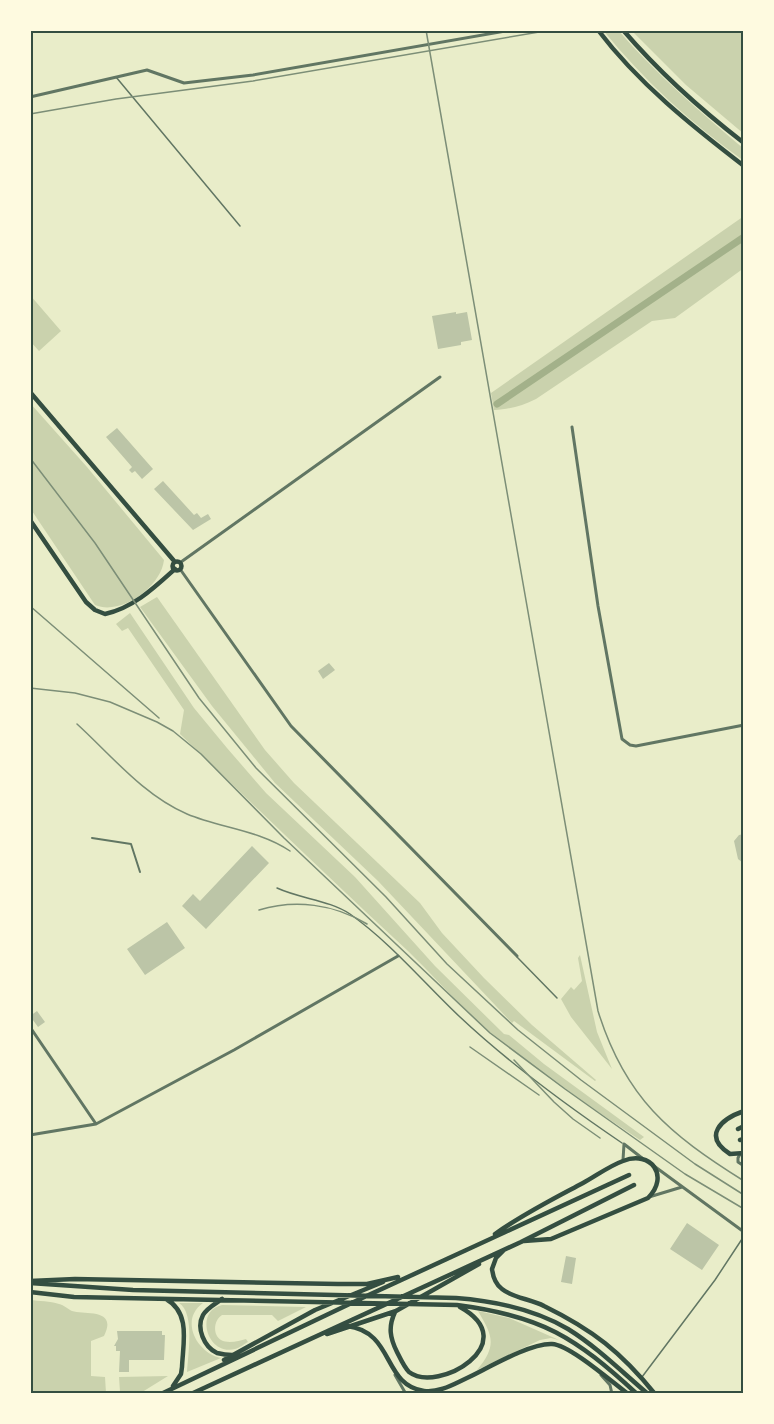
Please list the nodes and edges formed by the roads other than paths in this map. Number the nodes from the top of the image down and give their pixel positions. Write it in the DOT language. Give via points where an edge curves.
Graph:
graph roads {
  1 [pos="512,30"];
  2 [pos="598,30"];
  3 [pos="623,30"];
  4 [pos="116,77"];
  5 [pos="30,97"];
  6 [pos="744,143"];
  7 [pos="744,166"];
  8 [pos="240,226"];
  9 [pos="440,376"];
  10 [pos="30,392"];
  11 [pos="573,427"];
  12 [pos="30,520"];
  13 [pos="178,562"];
  14 [pos="178,569"];
  15 [pos="744,725"];
  16 [pos="92,838"];
  17 [pos="140,872"];
  18 [pos="278,888"];
  19 [pos="398,956"];
  20 [pos="517,956"];
  21 [pos="557,998"];
  22 [pos="30,1027"];
  23 [pos="744,1111"];
  24 [pos="96,1124"];
  25 [pos="744,1126"];
  26 [pos="738,1129"];
  27 [pos="30,1135"];
  28 [pos="624,1144"];
  29 [pos="742,1154"];
  30 [pos="644,1159"];
  31 [pos="623,1161"];
  32 [pos="653,1165"];
  33 [pos="744,1166"];
  34 [pos="629,1175"];
  35 [pos="634,1185"];
  36 [pos="682,1187"];
  37 [pos="648,1197"];
  38 [pos="744,1234"];
  39 [pos="486,1241"];
  40 [pos="521,1242"];
  41 [pos="507,1248"];
  42 [pos="426,1269"];
  43 [pos="398,1277"];
  44 [pos="30,1282"];
  45 [pos="30,1292"];
  46 [pos="164,1298"];
  47 [pos="223,1299"];
  48 [pos="457,1305"];
  49 [pos="396,1311"];
  50 [pos="347,1326"];
  51 [pos="294,1345"];
  52 [pos="232,1355"];
  53 [pos="392,1368"];
  54 [pos="595,1370"];
  55 [pos="207,1371"];
  56 [pos="641,1378"];
  57 [pos="172,1388"];
  58 [pos="447,1388"];
  59 [pos="161,1394"];
  60 [pos="191,1394"];
  61 [pos="406,1394"];
  62 [pos="433,1394"];
  63 [pos="612,1394"];
  64 [pos="628,1394"];
  65 [pos="636,1394"];
  66 [pos="648,1394"];
  67 [pos="655,1394"];
  1 -- 4 [label="street" via="253,75 184,83 147,70"];
  2 -- 7 [label="main road" via="663,99"];
  3 -- 6 [label="main road" via="696,104"];
  4 -- 5 [label="street"];
  4 -- 8 [label="lane"];
  9 -- 13 [label="street"];
  10 -- 13 [label="main road"];
  11 -- 15 [label="street" via="598,606 622,739 636,746"];
  12 -- 14 [label="main road" via="86,602 105,614 147,594"];
  13 -- 14 [label="main road"];
  13 -- 14 [label="main road" via="173,565"];
  14 -- 20 [label="street" via="291,726"];
  16 -- 17 [label="street" via="131,844"];
  18 -- 19 [label="lane" via="348,913"];
  19 -- 24 [label="street"];
  19 -- 28 [label="lane" via="504,1056"];
  20 -- 21 [label="lane"];
  22 -- 24 [label="street"];
  23 -- 29 [label="main road" via="729,1116 717,1130 721,1149"];
  24 -- 27 [label="street"];
  25 -- 26 [label="main road"];
  28 -- 30 [label="street"];
  28 -- 31 [label="street"];
  29 -- 33 [label="street" via="738,1162"];
  30 -- 31 [label="main road"];
  30 -- 32 [label="main road"];
  31 -- 39 [label="main road" via="516,1219"];
  32 -- 36 [label="street"];
  32 -- 37 [label="main road" via="658,1182"];
  34 -- 39 [label="main road"];
  35 -- 40 [label="main road"];
  36 -- 37 [label="street"];
  36 -- 38 [label="street"];
  37 -- 40 [label="main road" via="551,1239"];
  38 -- 56 [label="lane" via="715,1280"];
  39 -- 42 [label="main road"];
  40 -- 41 [label="main road"];
  41 -- 49 [label="main road"];
  41 -- 51 [label="main road"];
  41 -- 56 [label="main road" via="493,1264 497,1286 572,1319 616,1351"];
  42 -- 43 [label="main road"];
  42 -- 55 [label="main road"];
  43 -- 44 [label="main road" via="367,1284 75,1279"];
  43 -- 52 [label="main road" via="315,1310"];
  44 -- 66 [label="main road" via="133,1290 456,1298 500,1303 567,1329"];
  45 -- 46 [label="main road" via="74,1297"];
  46 -- 47 [label="main road"];
  46 -- 57 [label="main road" via="178,1308 184,1322 181,1374"];
  47 -- 48 [label="main road"];
  47 -- 52 [label="main road" via="210,1306 200,1324 209,1346 218,1353"];
  48 -- 49 [label="main road" via="480,1323 484,1337 481,1348 470,1362 430,1378 409,1371 399,1356 390,1332"];
  48 -- 65 [label="main road" via="520,1316 552,1329 591,1354"];
  49 -- 50 [label="main road"];
  50 -- 51 [label="main road"];
  50 -- 53 [label="main road" via="374,1336"];
  51 -- 60 [label="main road"];
  52 -- 55 [label="main road"];
  53 -- 58 [label="main road" via="417,1389"];
  53 -- 61 [label="street"];
  54 -- 58 [label="main road" via="566,1349 542,1345"];
  54 -- 63 [label="street" via="610,1385"];
  54 -- 64 [label="main road"];
  55 -- 57 [label="main road"];
  56 -- 67 [label="main road"];
  57 -- 59 [label="main road"];
  58 -- 62 [label="street"];
}
